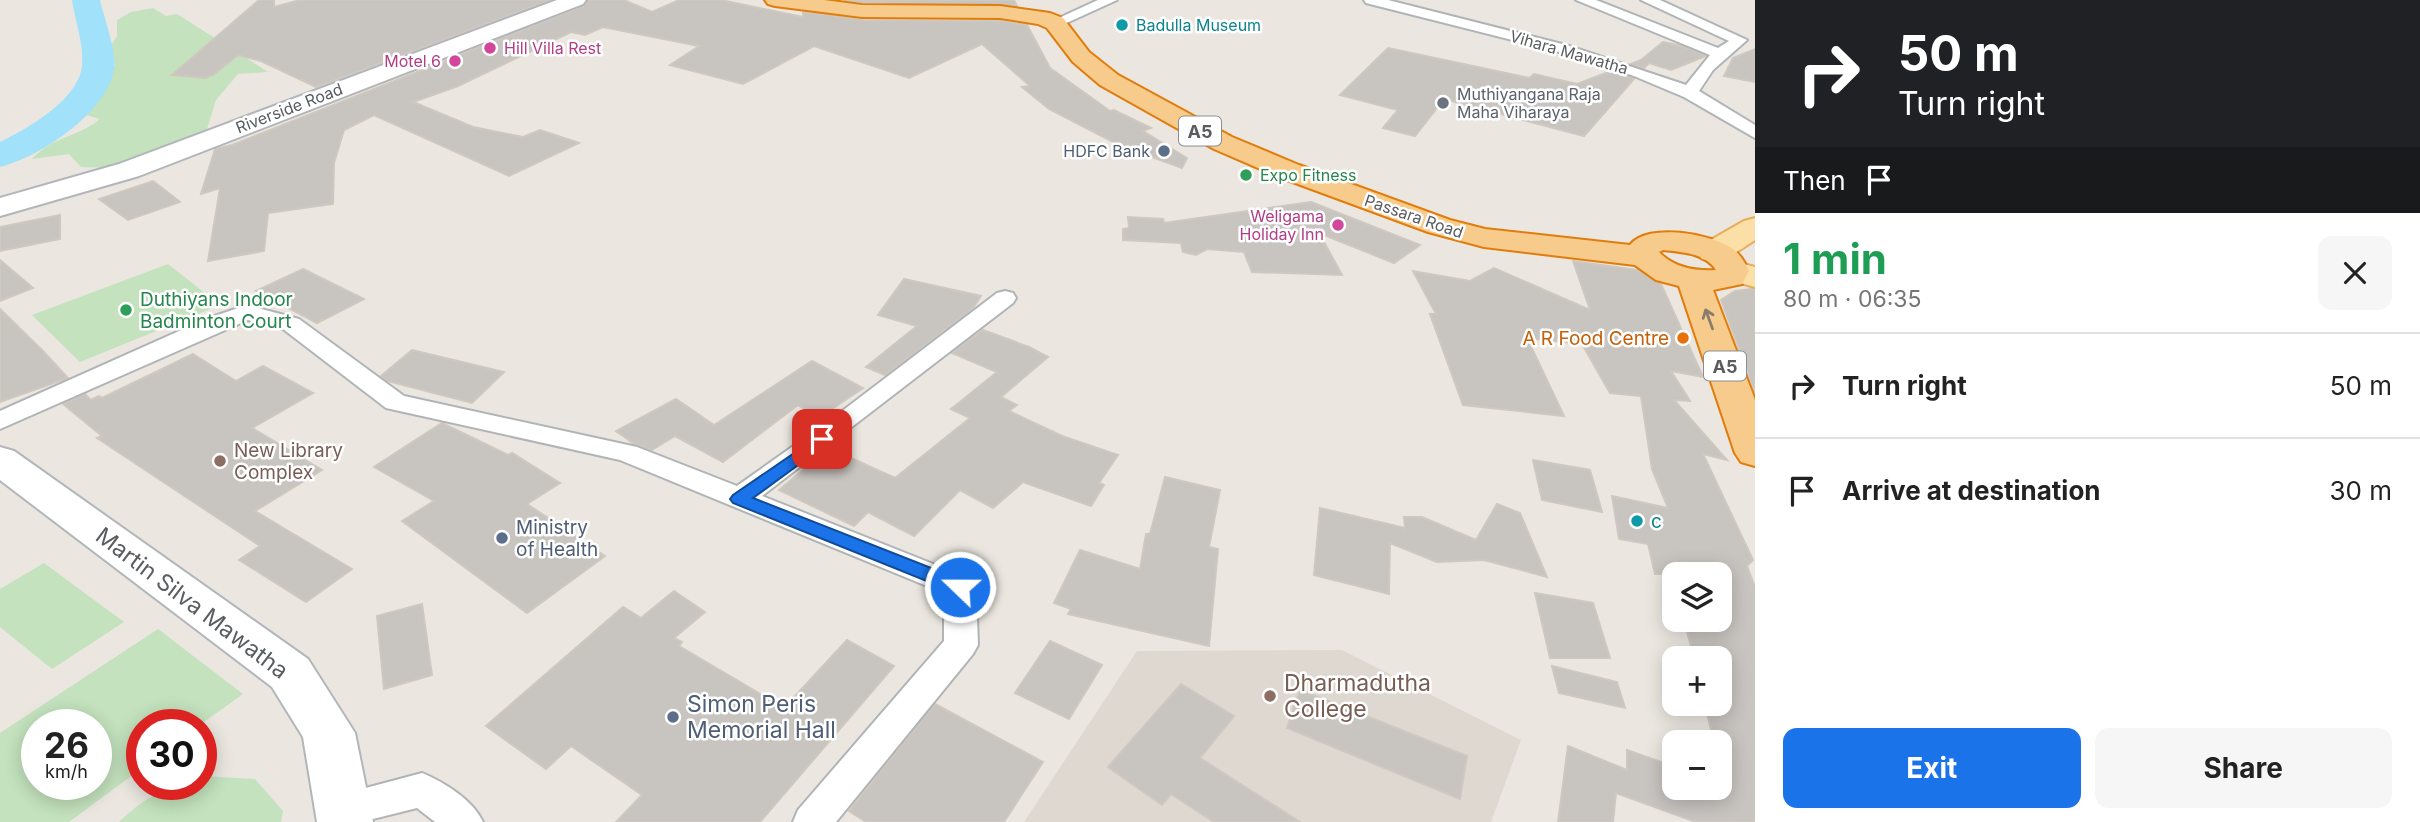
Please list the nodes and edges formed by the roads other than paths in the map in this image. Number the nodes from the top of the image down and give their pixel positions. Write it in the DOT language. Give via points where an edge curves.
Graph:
graph roads {
  1 [pos="576,0"];
  2 [pos="775,0"];
  3 [pos="1110,0"];
  4 [pos="1371,0"];
  5 [pos="1583,0"];
  6 [pos="1648,0"];
  7 [pos="1055,23"];
  8 [pos="1755,38"];
  9 [pos="1738,40"];
  10 [pos="1720,54"];
  11 [pos="1689,93"];
  12 [pos="1755,134"];
  13 [pos="0,207"];
  14 [pos="1755,227"];
  15 [pos="1723,270"];
  16 [pos="1005,298"];
  17 [pos="0,421"];
  18 [pos="1755,453"];
  19 [pos="0,460"];
  20 [pos="739,499"];
  21 [pos="345,816"];
  22 [pos="464,822"];
  23 [pos="812,822"];
  1 -- 13 [label="street, Riverside Road" via="129,170"];
  2 -- 7 [label="highway" via="862,10 1014,13"];
  3 -- 7 [label="street"];
  4 -- 11 [label="street, Vihara Mawatha" via="1561,48"];
  5 -- 10 [label="street"];
  6 -- 9 [label="street"];
  7 -- 15 [label="highway, Passara Road / A5" via="1081,57 1109,80 1223,143 1289,171 1474,236 1644,256 1656,267"];
  8 -- 9 [label="street"];
  9 -- 10 [label="street"];
  10 -- 11 [label="street"];
  11 -- 12 [label="street, Vihara Mawatha"];
  14 -- 15 [label="main road"];
  18 -- 15 [label="highway, A5, one-way"];
  16 -- 20 [label="street"];
  17 -- 20 [label="street" via="247,313 291,324 395,402 627,453"];
  19 -- 21 [label="street, Martin Silva Mawatha" via="290,673 328,733"];
  20 -- 23 [label="street" via="960,587 961,645"];
  21 -- 22 [label="street" via="422,790"];
}
